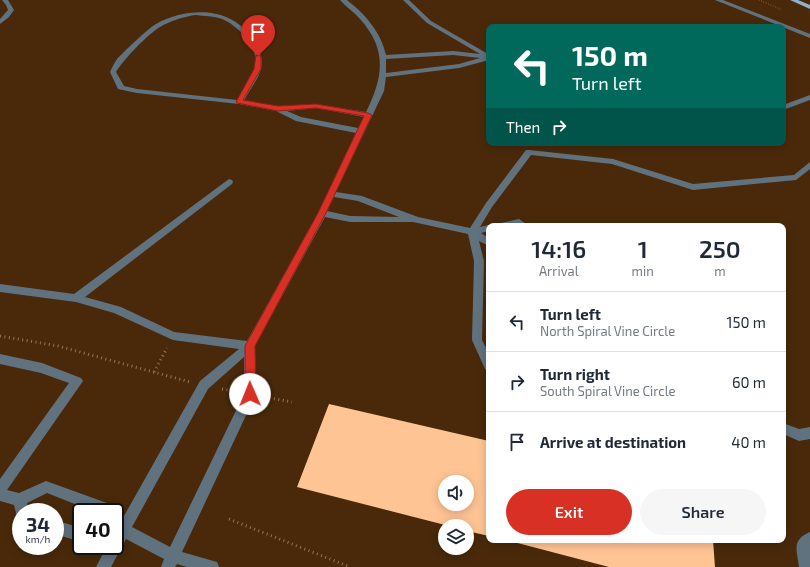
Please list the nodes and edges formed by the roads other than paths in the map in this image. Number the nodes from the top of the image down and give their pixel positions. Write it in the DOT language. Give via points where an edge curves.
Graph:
graph roads {
  1 [pos="4,0"];
  2 [pos="343,0"];
  3 [pos="406,0"];
  4 [pos="718,0"];
  5 [pos="792,0"];
  6 [pos="810,7"];
  7 [pos="0,22"];
  8 [pos="779,24"];
  9 [pos="786,27"];
  10 [pos="810,36"];
  11 [pos="486,56"];
  12 [pos="383,57"];
  13 [pos="486,58"];
  14 [pos="486,59"];
  15 [pos="383,75"];
  16 [pos="810,97"];
  17 [pos="239,102"];
  18 [pos="786,107"];
  19 [pos="278,108"];
  20 [pos="368,115"];
  21 [pos="360,131"];
  22 [pos="810,165"];
  23 [pos="229,182"];
  24 [pos="331,194"];
  25 [pos="322,213"];
  26 [pos="416,220"];
  27 [pos="486,229"];
  28 [pos="472,232"];
  29 [pos="486,241"];
  30 [pos="0,288"];
  31 [pos="76,298"];
  32 [pos="250,346"];
  33 [pos="0,359"];
  34 [pos="486,360"];
  35 [pos="786,429"];
  36 [pos="810,433"];
  37 [pos="0,490"];
  38 [pos="0,495"];
  39 [pos="15,503"];
  40 [pos="25,503"];
  41 [pos="90,503"];
  42 [pos="124,523"];
  43 [pos="124,535"];
  44 [pos="810,539"];
  45 [pos="110,555"];
  46 [pos="170,562"];
  47 [pos="103,567"];
  48 [pos="212,567"];
  49 [pos="806,567"];
  1 -- 7 [label="street" via="11,10"];
  2 -- 12 [label="street" via="369,26"];
  3 -- 11 [label="street" via="429,22"];
  4 -- 8 [label="street"];
  5 -- 6 [label="main road"];
  9 -- 10 [label="street"];
  12 -- 13 [label="street" via="453,53"];
  12 -- 15 [label="street"];
  14 -- 15 [label="street" via="459,66"];
  15 -- 20 [label="street" via="380,91"];
  16 -- 18 [label="street"];
  17 -- 17 [label="street" via="137,91 121,87 113,72 119,61 157,26 183,15 213,15 225,18 244,31 258,56 258,69"];
  17 -- 19 [label="street"];
  19 -- 20 [label="street" via="316,106"];
  19 -- 21 [label="street" via="299,119"];
  20 -- 21 [label="street"];
  21 -- 24 [label="street"];
  22 -- 28 [label="street" via="796,177 692,187 613,162 530,152 489,205"];
  23 -- 31 [label="street"];
  24 -- 25 [label="street"];
  24 -- 26 [label="street" via="359,198"];
  25 -- 26 [label="street" via="350,219"];
  25 -- 32 [label="street"];
  26 -- 28 [label="street"];
  27 -- 28 [label="street"];
  28 -- 29 [label="street"];
  28 -- 34 [label="street" via="479,261 477,340"];
  30 -- 31 [label="street"];
  31 -- 32 [label="street" via="117,310 173,336"];
  32 -- 42 [label="street" via="204,385"];
  32 -- 46 [label="street" via="250,394"];
  33 -- 37 [label="street" via="42,368 77,381"];
  35 -- 36 [label="street" via="798,435"];
  38 -- 39 [label="street"];
  40 -- 41 [label="street" via="46,487"];
  43 -- 46 [label="street"];
  44 -- 49 [label="street" via="803,544"];
  45 -- 47 [label="street"];
  46 -- 48 [label="street"];
}
